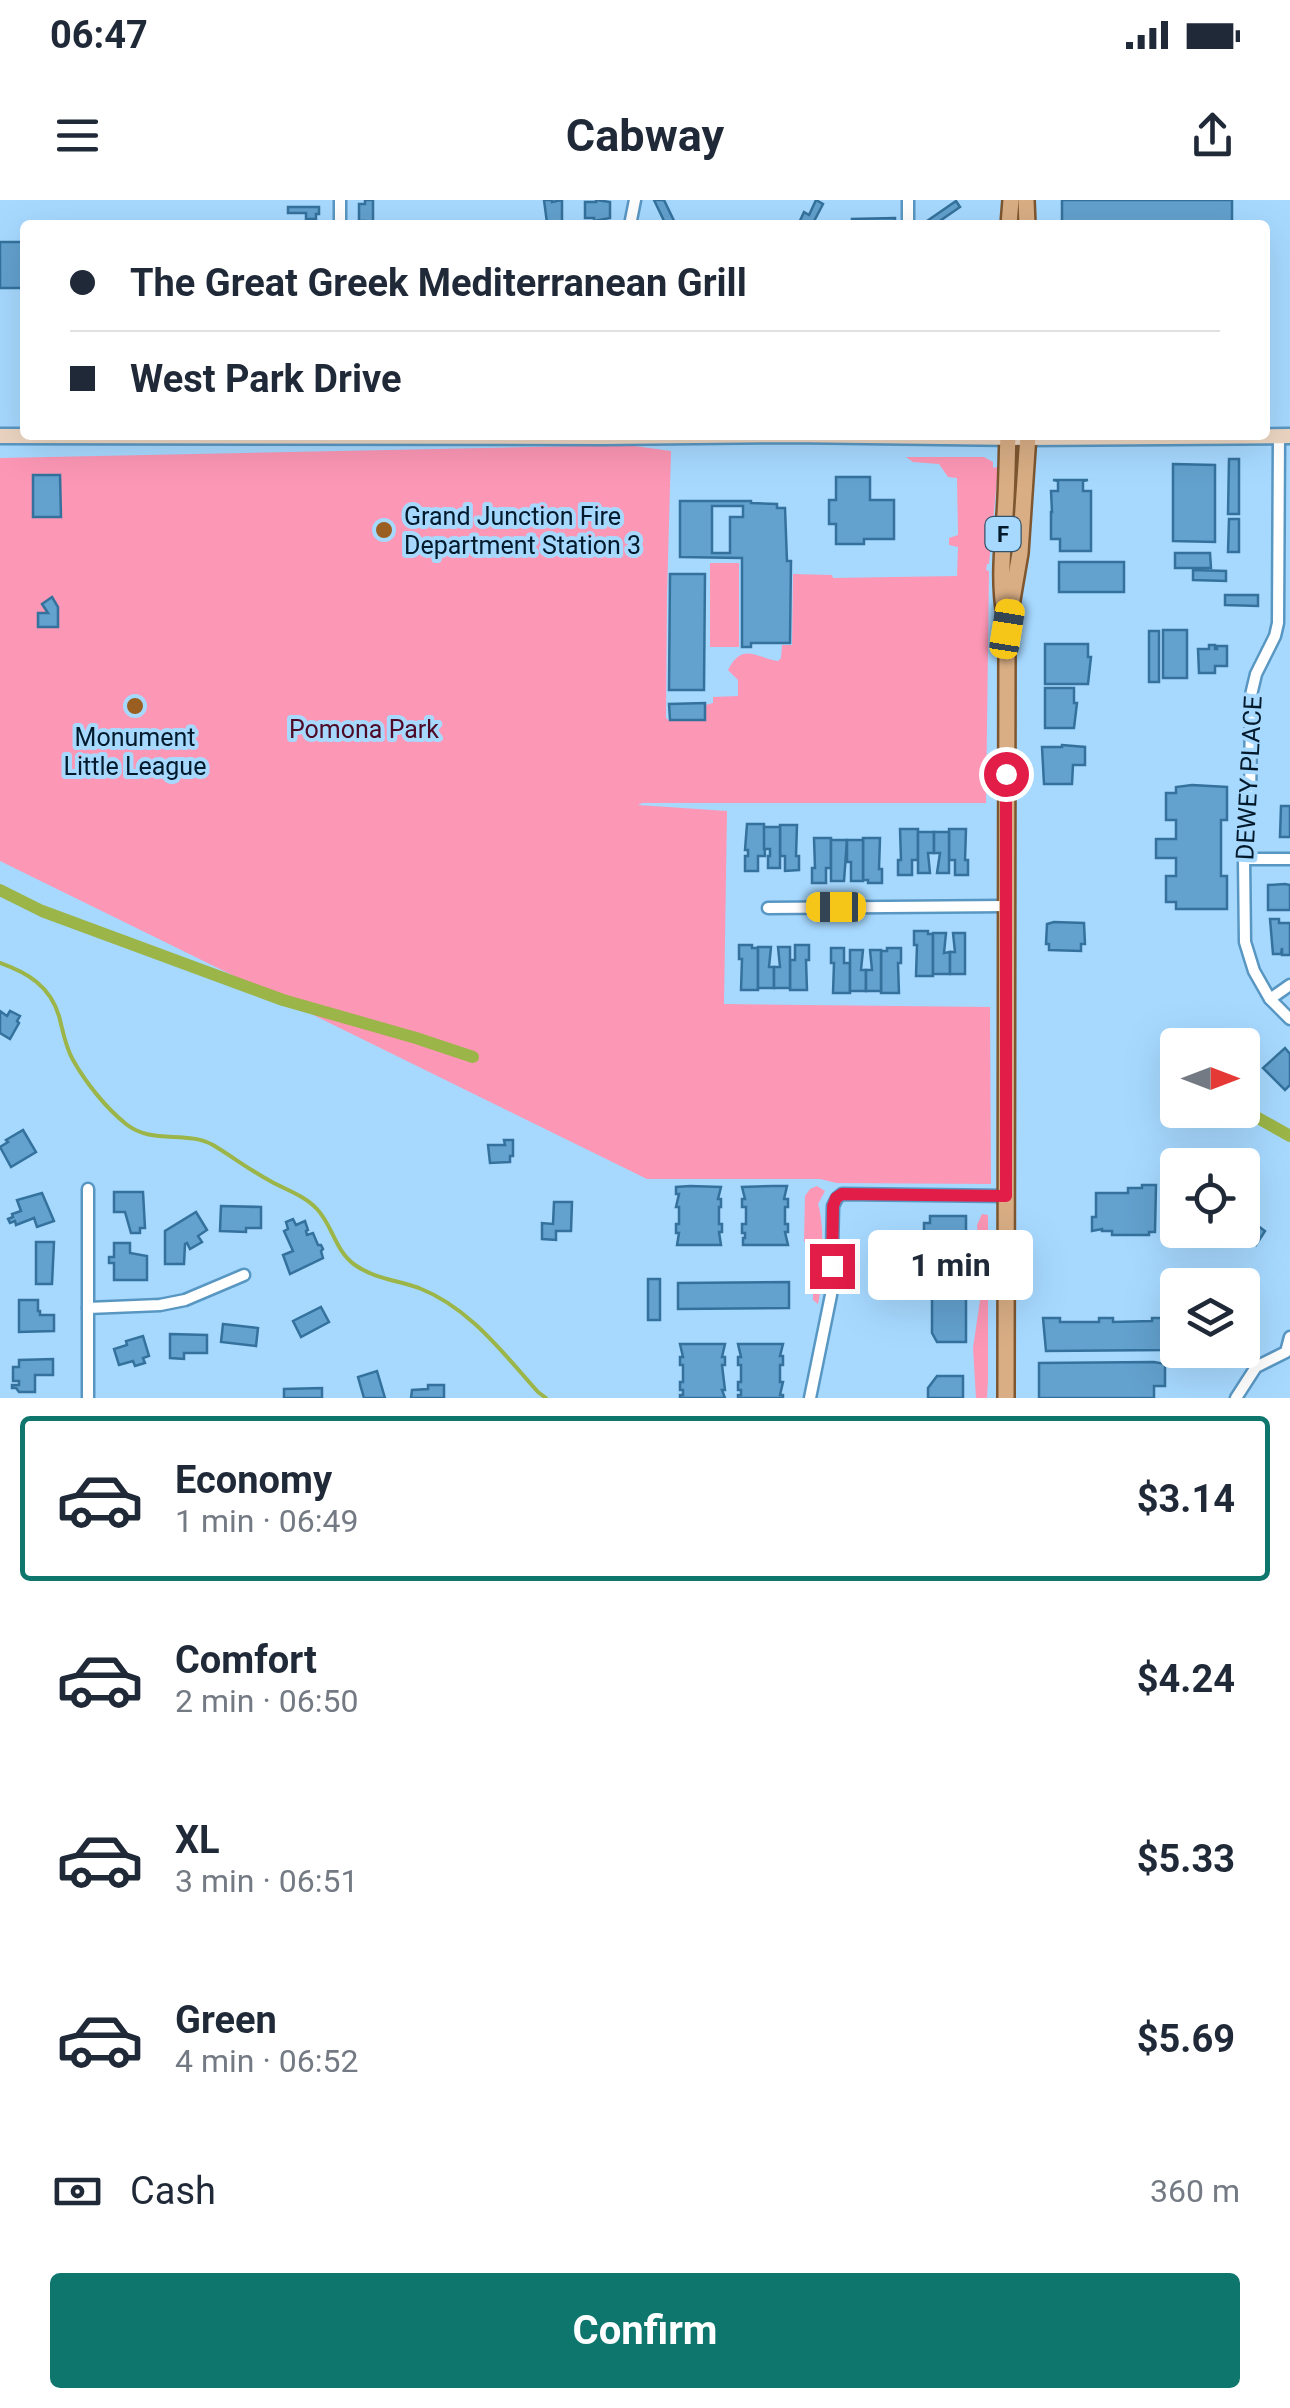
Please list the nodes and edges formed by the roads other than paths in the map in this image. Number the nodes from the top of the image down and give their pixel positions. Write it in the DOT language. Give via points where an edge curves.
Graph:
graph roads {
  1 [pos="1284,436"];
  2 [pos="1008,440"];
  3 [pos="1028,440"];
  4 [pos="1007,629"];
  5 [pos="1244,859"];
  6 [pos="1290,860"];
  7 [pos="1006,906"];
  8 [pos="768,908"];
  9 [pos="1290,986"];
  10 [pos="1270,998"];
  11 [pos="1290,1019"];
  12 [pos="88,1189"];
  13 [pos="1006,1196"];
  14 [pos="244,1275"];
  15 [pos="88,1308"];
  16 [pos="1290,1337"];
  17 [pos="88,1398"];
  18 [pos="810,1398"];
  19 [pos="1006,1398"];
  20 [pos="1236,1398"];
  1 -- 5 [label="street, DEWEY PLACE" via="1278,624 1251,695"];
  2 -- 4 [label="main road, F" via="1000,590"];
  3 -- 4 [label="main road, F"];
  4 -- 7 [label="main road, F"];
  5 -- 6 [label="street"];
  5 -- 10 [label="street, DEWEY PLACE" via="1245,942"];
  7 -- 8 [label="street"];
  7 -- 13 [label="main road, F"];
  9 -- 10 [label="street"];
  10 -- 11 [label="street, DEWEY PLACE"];
  12 -- 15 [label="street"];
  13 -- 18 [label="street" via="836,1198 831,1295"];
  13 -- 19 [label="main road, F"];
  14 -- 15 [label="street" via="160,1306"];
  15 -- 17 [label="street"];
  16 -- 20 [label="street" via="1286,1352 1256,1367"];
}
